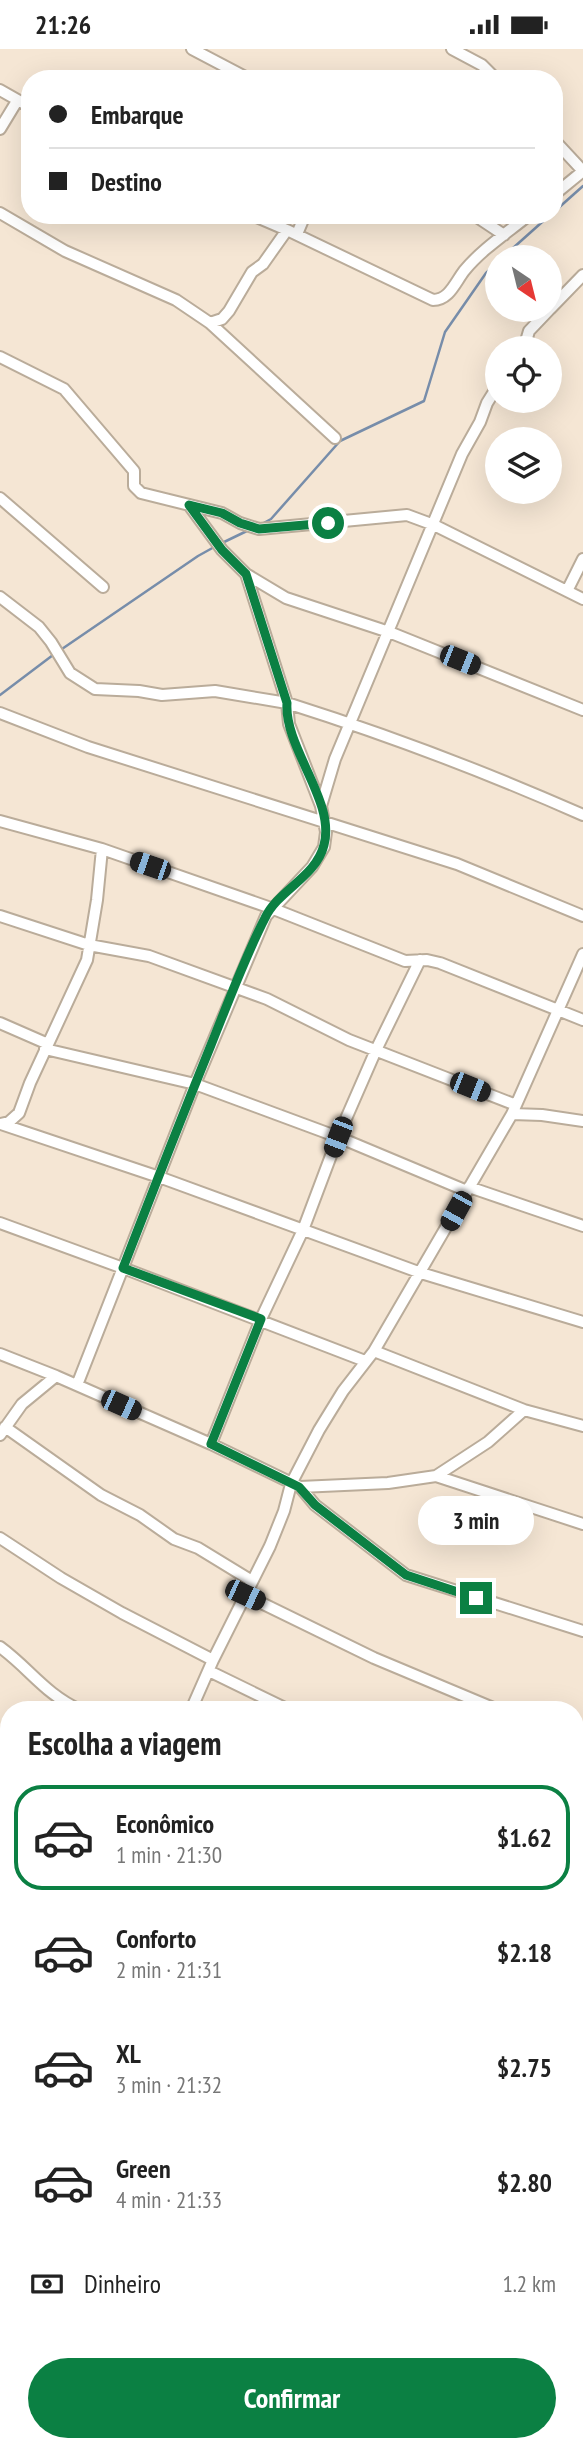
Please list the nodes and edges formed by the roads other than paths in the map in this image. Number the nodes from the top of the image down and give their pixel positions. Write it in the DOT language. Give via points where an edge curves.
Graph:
graph roads {
  1 [pos="192,49"];
  2 [pos="452,49"];
  3 [pos="232,70"];
  4 [pos="487,70"];
  5 [pos="0,90"];
  6 [pos="17,101"];
  7 [pos="21,103"];
  8 [pos="0,129"];
  9 [pos="563,150"];
  10 [pos="583,171"];
  11 [pos="563,187"];
  12 [pos="0,213"];
  13 [pos="273,224"];
  14 [pos="298,224"];
  15 [pos="488,224"];
  16 [pos="518,224"];
  17 [pos="292,232"];
  18 [pos="505,235"];
  19 [pos="583,275"];
  20 [pos="562,297"];
  21 [pos="538,322"];
  22 [pos="210,323"];
  23 [pos="528,336"];
  24 [pos="0,357"];
  25 [pos="485,406"];
  26 [pos="335,438"];
  27 [pos="0,498"];
  28 [pos="189,505"];
  29 [pos="434,525"];
  30 [pos="583,559"];
  31 [pos="246,574"];
  32 [pos="103,587"];
  33 [pos="567,591"];
  34 [pos="0,597"];
  35 [pos="583,599"];
  36 [pos="389,632"];
  37 [pos="287,703"];
  38 [pos="583,710"];
  39 [pos="0,713"];
  40 [pos="351,723"];
  41 [pos="321,806"];
  42 [pos="583,815"];
  43 [pos="0,821"];
  44 [pos="324,821"];
  45 [pos="102,849"];
  46 [pos="271,908"];
  47 [pos="0,916"];
  48 [pos="583,916"];
  49 [pos="89,945"];
  50 [pos="583,954"];
  51 [pos="420,960"];
  52 [pos="234,988"];
  53 [pos="558,1010"];
  54 [pos="583,1020"];
  55 [pos="0,1023"];
  56 [pos="46,1047"];
  57 [pos="376,1050"];
  58 [pos="195,1084"];
  59 [pos="514,1110"];
  60 [pos="583,1121"];
  61 [pos="0,1124"];
  62 [pos="338,1137"];
  63 [pos="159,1177"];
  64 [pos="468,1189"];
  65 [pos="0,1223"];
  66 [pos="583,1226"];
  67 [pos="303,1230"];
  68 [pos="123,1268"];
  69 [pos="421,1273"];
  70 [pos="261,1319"];
  71 [pos="583,1322"];
  72 [pos="374,1351"];
  73 [pos="0,1354"];
  74 [pos="365,1361"];
  75 [pos="56,1376"];
  76 [pos="77,1385"];
  77 [pos="524,1410"];
  78 [pos="583,1426"];
  79 [pos="3,1431"];
  80 [pos="211,1444"];
  81 [pos="436,1476"];
  82 [pos="295,1486"];
  83 [pos="583,1524"];
  84 [pos="0,1538"];
  85 [pos="252,1581"];
  86 [pos="245,1595"];
  87 [pos="583,1631"];
  88 [pos="0,1647"];
  89 [pos="211,1666"];
  90 [pos="64,1701"];
  91 [pos="195,1701"];
  92 [pos="273,1701"];
  93 [pos="477,1701"];
  1 -- 3 [label="street"];
  2 -- 4 [label="street"];
  5 -- 6 [label="street"];
  6 -- 7 [label="street"];
  6 -- 8 [label="street"];
  9 -- 10 [label="street"];
  10 -- 11 [label="street"];
  12 -- 22 [label="street" via="65,251 176,300"];
  13 -- 17 [label="street"];
  14 -- 17 [label="street"];
  15 -- 18 [label="street"];
  16 -- 18 [label="street"];
  17 -- 18 [label="street" via="433,300 445,297 466,269"];
  17 -- 22 [label="street" via="245,282 222,319"];
  19 -- 20 [label="street"];
  21 -- 23 [label="street"];
  22 -- 26 [label="street"];
  24 -- 28 [label="street" via="64,389 134,471 136,489 141,493"];
  25 -- 29 [label="street"];
  27 -- 32 [label="street"];
  28 -- 29 [label="street" via="259,529 407,515"];
  28 -- 31 [label="street"];
  29 -- 33 [label="street"];
  29 -- 36 [label="street"];
  30 -- 33 [label="street"];
  31 -- 36 [label="street" via="286,598"];
  31 -- 37 [label="street"];
  33 -- 35 [label="street"];
  34 -- 37 [label="street" via="39,627 70,673 94,689 162,695 215,691"];
  36 -- 38 [label="street"];
  36 -- 40 [label="street"];
  37 -- 40 [label="street"];
  37 -- 41 [label="street" via="289,724"];
  39 -- 44 [label="street" via="89,747"];
  40 -- 41 [label="street"];
  40 -- 42 [label="street"];
  41 -- 44 [label="street"];
  43 -- 45 [label="street"];
  44 -- 46 [label="street" via="324,847 312,867"];
  44 -- 48 [label="street" via="457,864"];
  45 -- 46 [label="street"];
  45 -- 49 [label="street"];
  46 -- 51 [label="street" via="405,961"];
  46 -- 52 [label="street"];
  47 -- 49 [label="street"];
  49 -- 52 [label="street" via="149,956"];
  49 -- 56 [label="street" via="87,960"];
  50 -- 53 [label="street"];
  51 -- 53 [label="street" via="440,963"];
  51 -- 57 [label="street"];
  52 -- 57 [label="street"];
  52 -- 58 [label="street"];
  53 -- 54 [label="street"];
  53 -- 59 [label="street"];
  55 -- 56 [label="street"];
  56 -- 58 [label="street"];
  56 -- 61 [label="street" via="19,1113"];
  57 -- 59 [label="street"];
  57 -- 62 [label="street"];
  58 -- 62 [label="street"];
  58 -- 63 [label="street"];
  59 -- 60 [label="street"];
  59 -- 64 [label="street"];
  61 -- 63 [label="street"];
  62 -- 64 [label="street"];
  62 -- 67 [label="street"];
  63 -- 67 [label="street"];
  63 -- 68 [label="street"];
  64 -- 66 [label="street"];
  64 -- 69 [label="street"];
  65 -- 68 [label="street"];
  67 -- 69 [label="street"];
  67 -- 70 [label="street"];
  68 -- 70 [label="street"];
  68 -- 76 [label="street"];
  69 -- 71 [label="street"];
  69 -- 72 [label="street"];
  70 -- 74 [label="street"];
  70 -- 80 [label="street"];
  72 -- 74 [label="street"];
  72 -- 77 [label="street"];
  73 -- 75 [label="street"];
  74 -- 82 [label="street" via="319,1430"];
  75 -- 76 [label="street"];
  75 -- 79 [label="street" via="22,1404"];
  76 -- 80 [label="street"];
  77 -- 78 [label="street"];
  77 -- 81 [label="street" via="488,1442"];
  79 -- 85 [label="street" via="174,1539"];
  80 -- 82 [label="street"];
  81 -- 82 [label="street" via="388,1483"];
  81 -- 83 [label="street"];
  82 -- 85 [label="street"];
  82 -- 87 [label="street" via="406,1575"];
  84 -- 89 [label="street"];
  85 -- 86 [label="street"];
  86 -- 89 [label="street"];
  86 -- 93 [label="street" via="374,1658"];
  88 -- 90 [label="street" via="47,1691"];
  89 -- 91 [label="street"];
  89 -- 92 [label="street"];
}
